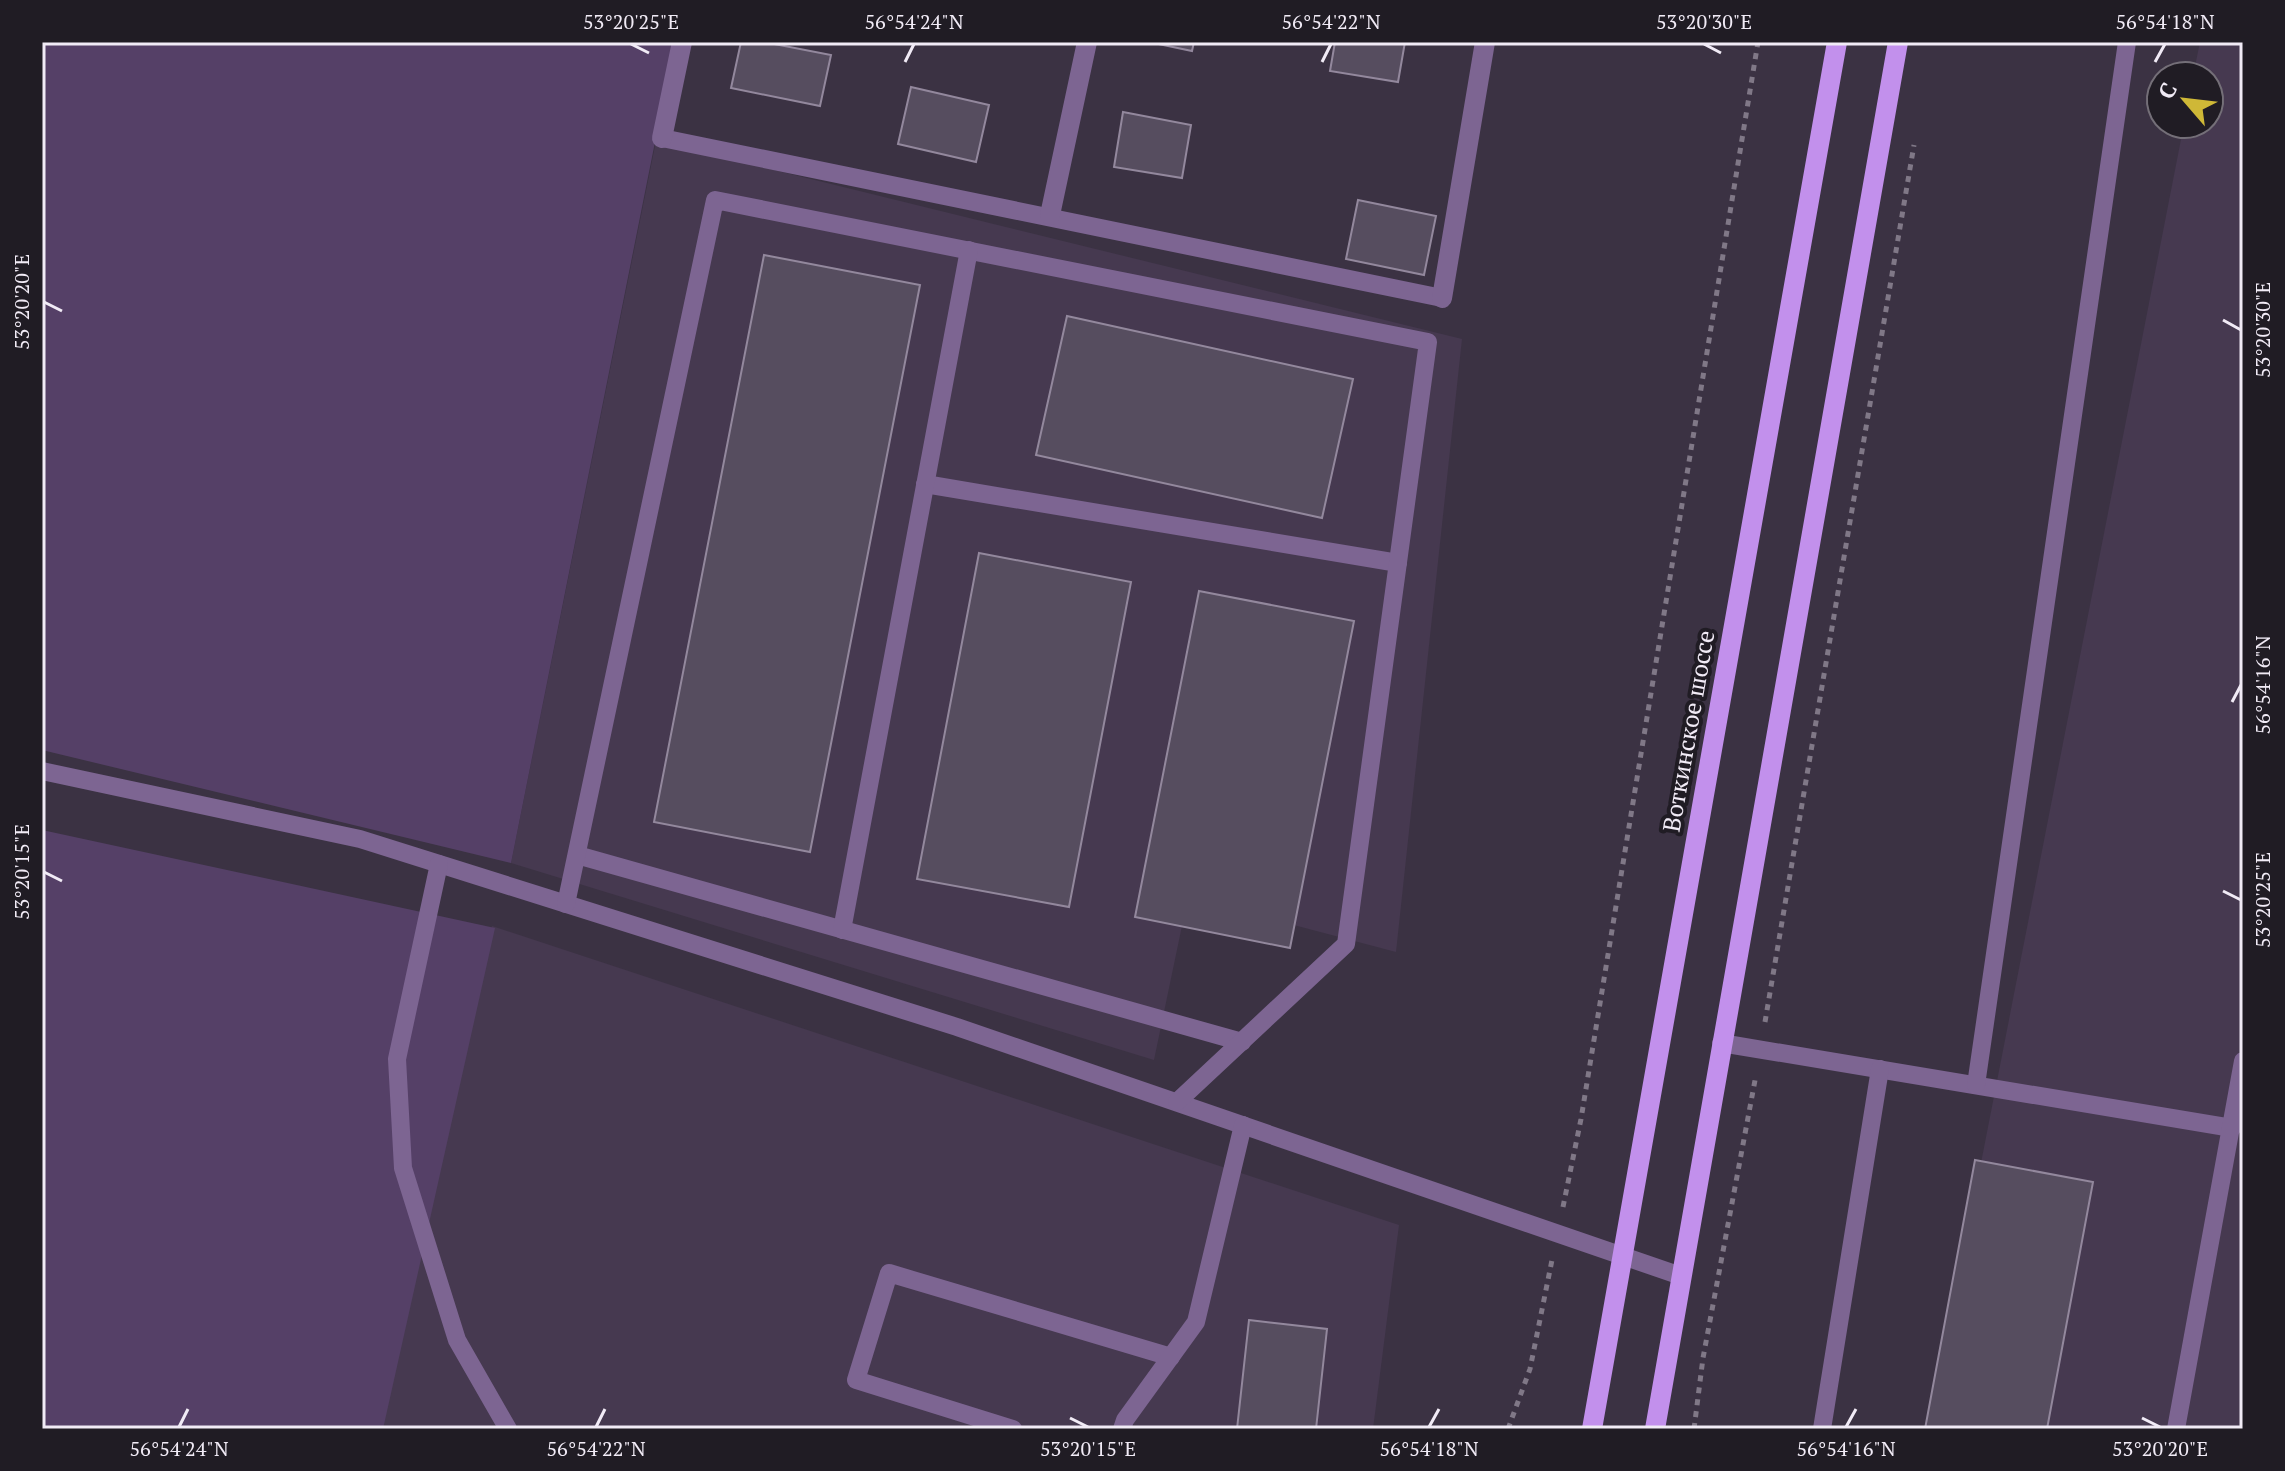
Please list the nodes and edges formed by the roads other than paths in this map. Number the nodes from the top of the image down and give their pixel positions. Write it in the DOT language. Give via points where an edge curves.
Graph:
graph roads {
  1 [pos="682,42"];
  2 [pos="1087,42"];
  3 [pos="1485,42"];
  4 [pos="1837,42"];
  5 [pos="1898,42"];
  6 [pos="2127,42"];
  7 [pos="662,138"];
  8 [pos="1050,215"];
  9 [pos="969,250"];
  10 [pos="1442,298"];
  11 [pos="925,484"];
  12 [pos="1398,563"];
  13 [pos="42,771"];
  14 [pos="577,855"];
  15 [pos="439,864"];
  16 [pos="566,904"];
  17 [pos="842,930"];
  18 [pos="1242,1042"];
  19 [pos="1721,1043"];
  20 [pos="2243,1061"];
  21 [pos="1880,1069"];
  22 [pos="1976,1085"];
  23 [pos="1177,1102"];
  24 [pos="1243,1125"];
  25 [pos="2232,1128"];
  26 [pos="1621,1255"];
  27 [pos="1681,1276"];
  28 [pos="1171,1357"];
  29 [pos="508,1429"];
  30 [pos="1013,1429"];
  31 [pos="1122,1429"];
  32 [pos="1592,1429"];
  33 [pos="1655,1429"];
  34 [pos="1822,1429"];
  35 [pos="2176,1429"];
  1 -- 7 [label="street"];
  2 -- 8 [label="street"];
  3 -- 10 [label="street"];
  4 -- 26 [label="main road, Воткинское шоссе"];
  5 -- 19 [label="main road"];
  6 -- 22 [label="lane"];
  7 -- 8 [label="lane"];
  8 -- 10 [label="lane"];
  9 -- 11 [label="lane"];
  9 -- 12 [label="lane" via="1428,342"];
  9 -- 14 [label="lane" via="715,200"];
  11 -- 12 [label="lane"];
  11 -- 17 [label="lane"];
  12 -- 18 [label="lane" via="1346,944"];
  13 -- 15 [label="lane" via="360,839"];
  14 -- 16 [label="lane"];
  14 -- 17 [label="lane"];
  15 -- 16 [label="lane"];
  15 -- 29 [label="lane" via="397,1059 403,1168 457,1340"];
  16 -- 23 [label="lane"];
  17 -- 18 [label="lane"];
  18 -- 23 [label="lane"];
  19 -- 21 [label="lane"];
  19 -- 27 [label="main road"];
  20 -- 25 [label="lane"];
  21 -- 22 [label="lane"];
  21 -- 34 [label="lane"];
  22 -- 25 [label="lane"];
  23 -- 24 [label="lane"];
  24 -- 26 [label="lane"];
  24 -- 28 [label="lane" via="1196,1322"];
  25 -- 35 [label="lane"];
  26 -- 27 [label="lane"];
  26 -- 32 [label="main road, Воткинское шоссе"];
  27 -- 33 [label="main road"];
  28 -- 30 [label="lane" via="889,1273 856,1380"];
  28 -- 31 [label="lane"];
}
